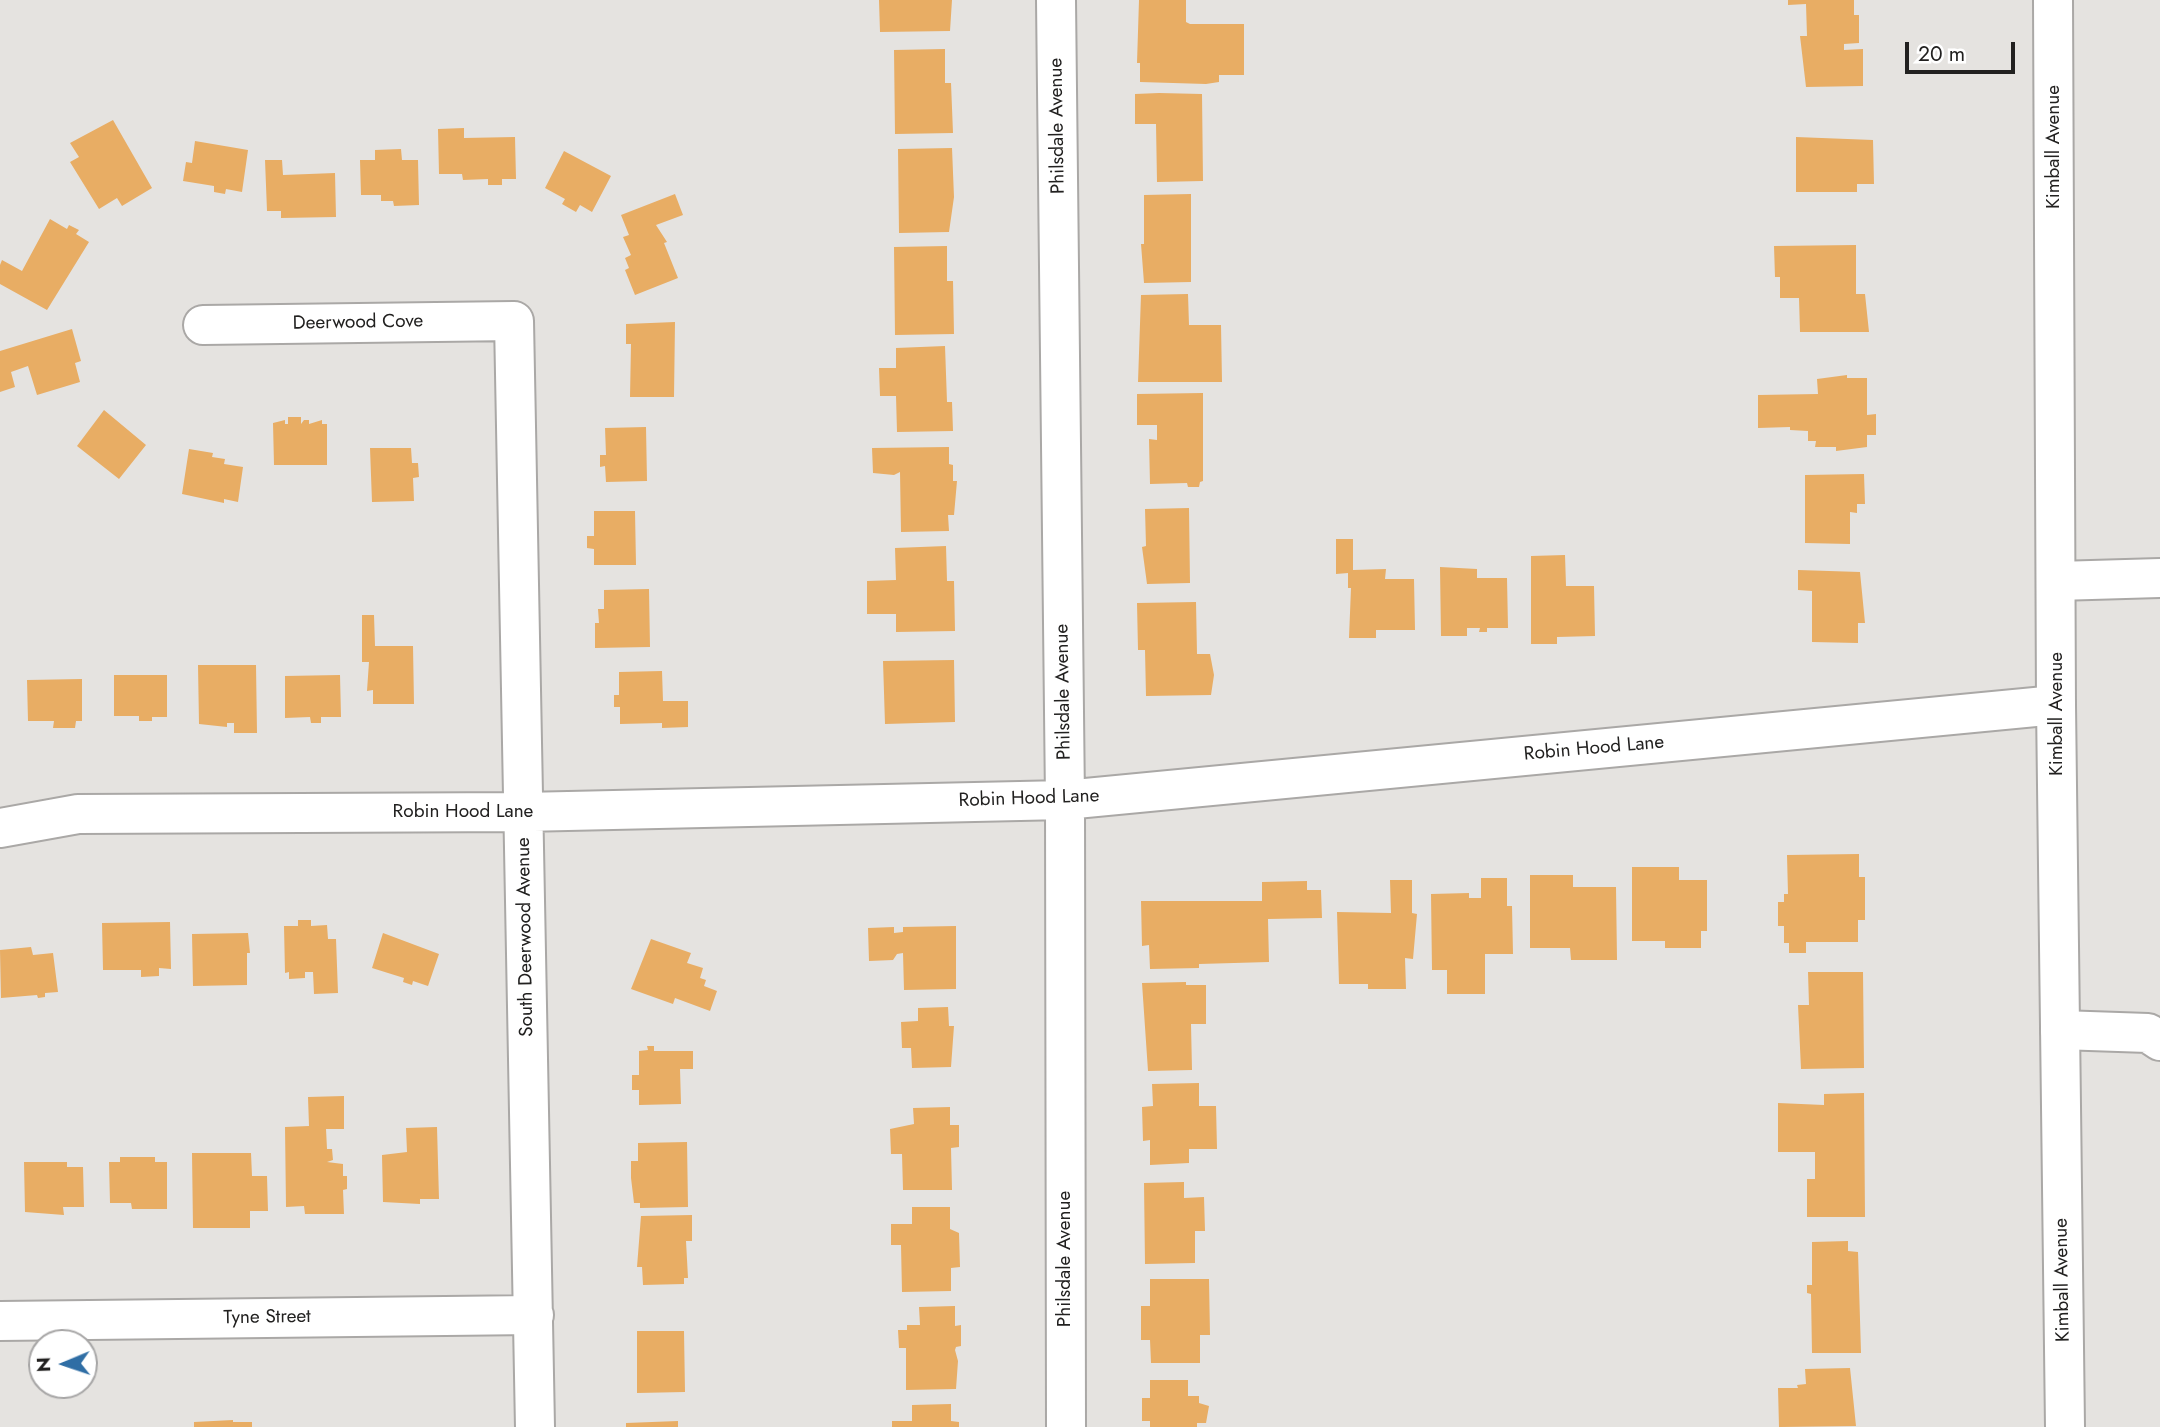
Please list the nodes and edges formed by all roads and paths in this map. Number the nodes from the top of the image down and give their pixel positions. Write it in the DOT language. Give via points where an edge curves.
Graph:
graph roads {
  1 [pos="1056,0"];
  2 [pos="2053,0"];
  3 [pos="514,321"];
  4 [pos="203,325"];
  5 [pos="2160,578"];
  6 [pos="2057,581"];
  7 [pos="2056,705"];
  8 [pos="1065,800"];
  9 [pos="523,812"];
  10 [pos="0,828"];
  11 [pos="2060,1030"];
  12 [pos="2160,1041"];
  13 [pos="534,1315"];
  14 [pos="0,1321"];
  15 [pos="535,1427"];
  16 [pos="1066,1427"];
  17 [pos="2065,1427"];
  1 -- 8 [label="street, Philsdale Avenue"];
  2 -- 6 [label="street, Kimball Avenue"];
  3 -- 4 [label="street, Deerwood Cove"];
  3 -- 9 [label="street, South Deerwood Avenue"];
  5 -- 6 [label="street"];
  6 -- 7 [label="street, Kimball Avenue"];
  7 -- 8 [label="street, Robin Hood Lane"];
  7 -- 11 [label="street, Kimball Avenue"];
  8 -- 9 [label="street, Robin Hood Lane"];
  8 -- 16 [label="street, Philsdale Avenue"];
  9 -- 10 [label="street, Robin Hood Lane" via="78,814"];
  9 -- 13 [label="street, South Deerwood Avenue"];
  11 -- 12 [label="street" via="2148,1034"];
  11 -- 17 [label="street, Kimball Avenue"];
  13 -- 14 [label="street, Tyne Street"];
  13 -- 15 [label="street, South Deerwood Avenue"];
}
